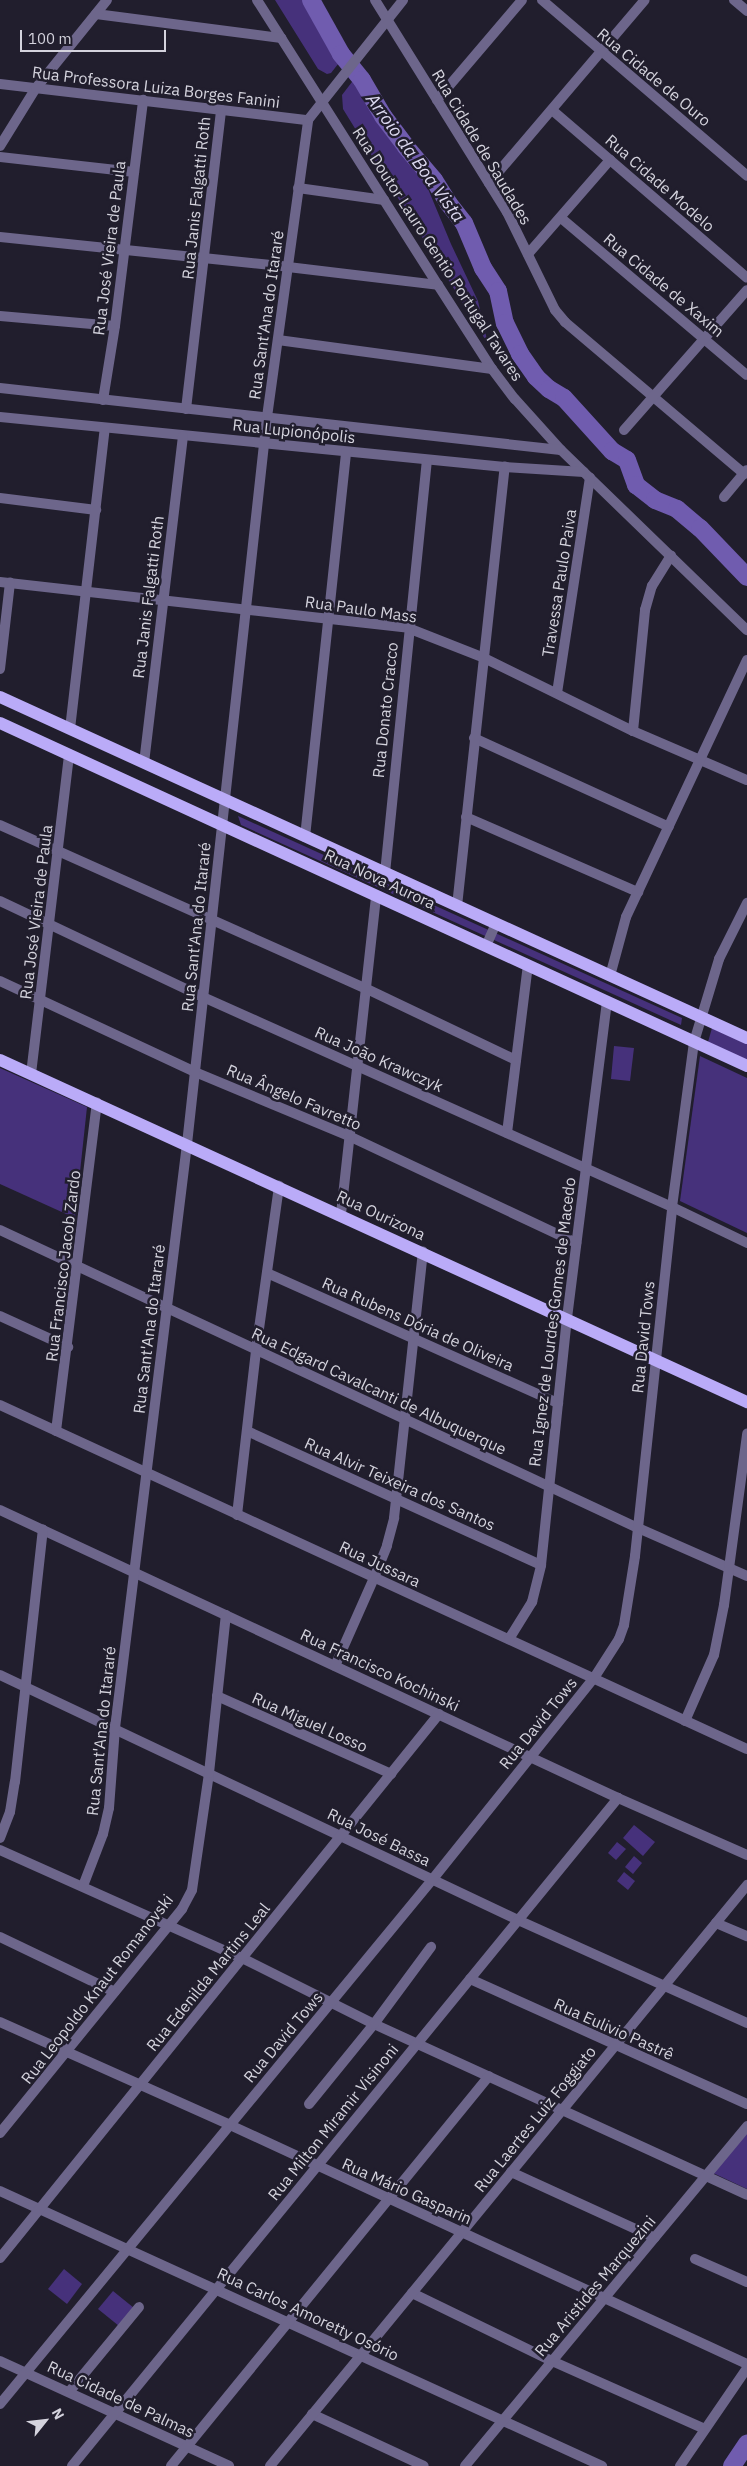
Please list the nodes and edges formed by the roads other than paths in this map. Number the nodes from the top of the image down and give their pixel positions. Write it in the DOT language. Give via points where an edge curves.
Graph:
graph roads {
  1 [pos="107,0"];
  2 [pos="257,0"];
  3 [pos="375,0"];
  4 [pos="403,0"];
  5 [pos="522,0"];
  6 [pos="542,0"];
  7 [pos="645,0"];
  8 [pos="734,0"];
  9 [pos="747,11"];
  10 [pos="96,14"];
  11 [pos="387,21"];
  12 [pos="281,38"];
  13 [pos="600,51"];
  14 [pos="0,84"];
  15 [pos="36,88"];
  16 [pos="143,100"];
  17 [pos="437,100"];
  18 [pos="323,104"];
  19 [pos="221,110"];
  20 [pos="552,110"];
  21 [pos="308,120"];
  22 [pos="0,146"];
  23 [pos="0,157"];
  24 [pos="610,160"];
  25 [pos="134,172"];
  26 [pos="747,176"];
  27 [pos="489,183"];
  28 [pos="298,188"];
  29 [pos="384,200"];
  30 [pos="561,218"];
  31 [pos="0,236"];
  32 [pos="124,250"];
  33 [pos="528,254"];
  34 [pos="205,258"];
  35 [pos="288,267"];
  36 [pos="747,278"];
  37 [pos="438,286"];
  38 [pos="747,290"];
  39 [pos="0,316"];
  40 [pos="115,326"];
  41 [pos="704,339"];
  42 [pos="278,340"];
  43 [pos="492,369"];
  44 [pos="747,375"];
  45 [pos="0,388"];
  46 [pos="655,397"];
  47 [pos="103,400"];
  48 [pos="186,409"];
  49 [pos="0,417"];
  50 [pos="267,418"];
  51 [pos="105,428"];
  52 [pos="624,430"];
  53 [pos="183,436"];
  54 [pos="264,444"];
  55 [pos="561,450"];
  56 [pos="346,452"];
  57 [pos="427,460"];
  58 [pos="505,468"];
  59 [pos="746,472"];
  60 [pos="587,475"];
  61 [pos="724,497"];
  62 [pos="0,498"];
  63 [pos="96,510"];
  64 [pos="670,556"];
  65 [pos="5,582"];
  66 [pos="87,592"];
  67 [pos="162,600"];
  68 [pos="245,609"];
  69 [pos="328,619"];
  70 [pos="408,628"];
  71 [pos="747,630"];
  72 [pos="482,657"];
  73 [pos="747,660"];
  74 [pos="0,669"];
  75 [pos="557,694"];
  76 [pos="0,697"];
  77 [pos="0,723"];
  78 [pos="70,729"];
  79 [pos="634,731"];
  80 [pos="474,738"];
  81 [pos="69,754"];
  82 [pos="699,759"];
  83 [pos="144,763"];
  84 [pos="747,780"];
  85 [pos="224,800"];
  86 [pos="466,817"];
  87 [pos="0,825"];
  88 [pos="222,825"];
  89 [pos="669,827"];
  90 [pos="305,837"];
  91 [pos="58,852"];
  92 [pos="385,873"];
  93 [pos="638,892"];
  94 [pos="376,896"];
  95 [pos="0,901"];
  96 [pos="747,903"];
  97 [pos="457,906"];
  98 [pos="212,922"];
  99 [pos="49,924"];
  100 [pos="496,924"];
  101 [pos="486,946"];
  102 [pos="528,965"];
  103 [pos="610,976"];
  104 [pos="0,981"];
  105 [pos="366,989"];
  106 [pos="203,997"];
  107 [pos="40,1000"];
  108 [pos="607,1002"];
  109 [pos="701,1018"];
  110 [pos="747,1038"];
  111 [pos="694,1042"];
  112 [pos="0,1060"];
  113 [pos="516,1060"];
  114 [pos="358,1066"];
  115 [pos="747,1066"];
  116 [pos="195,1072"];
  117 [pos="31,1074"];
  118 [pos="97,1104"];
  119 [pos="507,1133"];
  120 [pos="350,1137"];
  121 [pos="187,1144"];
  122 [pos="585,1168"];
  123 [pos="279,1186"];
  124 [pos="672,1207"];
  125 [pos="341,1214"];
  126 [pos="0,1230"];
  127 [pos="747,1242"];
  128 [pos="576,1243"];
  129 [pos="422,1252"];
  130 [pos="78,1267"];
  131 [pos="267,1273"];
  132 [pos="166,1309"];
  133 [pos="0,1316"];
  134 [pos="567,1318"];
  135 [pos="414,1339"];
  136 [pos="68,1347"];
  137 [pos="256,1350"];
  138 [pos="656,1360"];
  139 [pos="747,1402"];
  140 [pos="558,1403"];
  141 [pos="0,1405"];
  142 [pos="405,1420"];
  143 [pos="56,1431"];
  144 [pos="247,1431"];
  145 [pos="747,1434"];
  146 [pos="146,1473"];
  147 [pos="548,1486"];
  148 [pos="743,1490"];
  149 [pos="396,1498"];
  150 [pos="0,1510"];
  151 [pos="238,1515"];
  152 [pos="638,1528"];
  153 [pos="43,1530"];
  154 [pos="541,1565"];
  155 [pos="729,1568"];
  156 [pos="134,1573"];
  157 [pos="747,1576"];
  158 [pos="374,1578"];
  159 [pos="226,1615"];
  160 [pos="509,1639"];
  161 [pos="335,1666"];
  162 [pos="0,1675"];
  163 [pos="594,1678"];
  164 [pos="25,1686"];
  165 [pos="217,1696"];
  166 [pos="439,1714"];
  167 [pos="685,1721"];
  168 [pos="115,1728"];
  169 [pos="747,1749"];
  170 [pos="531,1756"];
  171 [pos="209,1773"];
  172 [pos="391,1774"];
  173 [pos="618,1798"];
  174 [pos="342,1836"];
  175 [pos="0,1838"];
  176 [pos="0,1850"];
  177 [pos="747,1855"];
  178 [pos="432,1880"];
  179 [pos="747,1885"];
  180 [pos="83,1886"];
  181 [pos="518,1920"];
  182 [pos="716,1922"];
  183 [pos="168,1926"];
  184 [pos="747,1936"];
  185 [pos="0,1937"];
  186 [pos="431,1947"];
  187 [pos="242,1958"];
  188 [pos="470,1979"];
  189 [pos="664,1986"];
  190 [pos="115,1992"];
  191 [pos="330,2003"];
  192 [pos="0,2022"];
  193 [pos="747,2022"];
  194 [pos="374,2024"];
  195 [pos="417,2044"];
  196 [pos="615,2046"];
  197 [pos="67,2052"];
  198 [pos="489,2076"];
  199 [pos="140,2085"];
  200 [pos="309,2104"];
  201 [pos="747,2104"];
  202 [pos="563,2109"];
  203 [pos="230,2125"];
  204 [pos="747,2126"];
  205 [pos="0,2133"];
  206 [pos="316,2167"];
  207 [pos="511,2172"];
  208 [pos="706,2176"];
  209 [pos="0,2191"];
  210 [pos="747,2195"];
  211 [pos="388,2200"];
  212 [pos="40,2208"];
  213 [pos="462,2232"];
  214 [pos="655,2238"];
  215 [pos="128,2249"];
  216 [pos="0,2258"];
  217 [pos="695,2259"];
  218 [pos="747,2282"];
  219 [pos="216,2289"];
  220 [pos="412,2293"];
  221 [pos="604,2298"];
  222 [pos="139,2307"];
  223 [pos="288,2322"];
  224 [pos="361,2355"];
  225 [pos="0,2361"];
  226 [pos="552,2361"];
  227 [pos="747,2366"];
  228 [pos="26,2372"];
  229 [pos="70,2392"];
  230 [pos="0,2404"];
  231 [pos="115,2413"];
  232 [pos="312,2414"];
  233 [pos="502,2422"];
  234 [pos="705,2429"];
  235 [pos="187,2446"];
  236 [pos="72,2466"];
  237 [pos="171,2466"];
  238 [pos="229,2466"];
  239 [pos="270,2466"];
  240 [pos="424,2466"];
  241 [pos="466,2466"];
  242 [pos="602,2466"];
  243 [pos="680,2466"];
  1 -- 10 [label="street"];
  2 -- 12 [label="street, Rua Doutor Lauro Gentio Portugal Tavares"];
  3 -- 11 [label="street, Rua Cidade de Saudades"];
  4 -- 11 [label="street"];
  5 -- 17 [label="street"];
  6 -- 13 [label="street, Rua Cidade de Ouro"];
  7 -- 13 [label="street"];
  8 -- 9 [label="street"];
  10 -- 12 [label="street"];
  10 -- 15 [label="street"];
  11 -- 17 [label="street, Rua Cidade de Saudades"];
  11 -- 18 [label="street"];
  12 -- 18 [label="street, Rua Doutor Lauro Gentio Portugal Tavares"];
  13 -- 20 [label="street"];
  13 -- 26 [label="street, Rua Cidade de Ouro"];
  14 -- 15 [label="street, Rua Professora Luiza Borges Fanini"];
  15 -- 16 [label="street, Rua Professora Luiza Borges Fanini"];
  15 -- 22 [label="street"];
  16 -- 19 [label="street, Rua Professora Luiza Borges Fanini"];
  16 -- 25 [label="street, Rua José Vieira de Paula"];
  17 -- 27 [label="street, Rua Cidade de Saudades"];
  18 -- 21 [label="street"];
  18 -- 29 [label="street, Rua Doutor Lauro Gentio Portugal Tavares"];
  19 -- 21 [label="street, Rua Professora Luiza Borges Fanini"];
  19 -- 34 [label="street, Rua Janis Falgatti Roth"];
  20 -- 24 [label="street, Rua Cidade Modelo"];
  20 -- 27 [label="street"];
  21 -- 28 [label="street, Rua Sant'Ana do Itararé"];
  23 -- 25 [label="street"];
  24 -- 30 [label="street"];
  24 -- 36 [label="street, Rua Cidade Modelo"];
  25 -- 32 [label="street, Rua José Vieira de Paula"];
  27 -- 33 [label="street, Rua Cidade de Saudades"];
  28 -- 29 [label="street"];
  28 -- 35 [label="street, Rua Sant'Ana do Itararé"];
  29 -- 37 [label="street, Rua Doutor Lauro Gentio Portugal Tavares"];
  30 -- 33 [label="street"];
  30 -- 41 [label="street, Rua Cidade de Xaxim"];
  31 -- 32 [label="street"];
  32 -- 34 [label="street"];
  32 -- 40 [label="street, Rua José Vieira de Paula"];
  33 -- 46 [label="street, Rua Cidade de Saudades" via="555,310 565,322"];
  34 -- 35 [label="street"];
  34 -- 48 [label="street, Rua Janis Falgatti Roth"];
  35 -- 37 [label="street"];
  35 -- 42 [label="street, Rua Sant'Ana do Itararé"];
  37 -- 43 [label="street, Rua Doutor Lauro Gentio Portugal Tavares"];
  38 -- 41 [label="street"];
  39 -- 40 [label="street"];
  40 -- 47 [label="street, Rua José Vieira de Paula"];
  41 -- 44 [label="street, Rua Cidade de Xaxim"];
  41 -- 46 [label="street"];
  42 -- 43 [label="street"];
  42 -- 50 [label="street, Rua Sant'Ana do Itararé"];
  43 -- 55 [label="street, Rua Doutor Lauro Gentio Portugal Tavares"];
  45 -- 47 [label="street, Rua Lupionópolis"];
  46 -- 52 [label="street"];
  46 -- 59 [label="street, Rua Cidade de Saudades"];
  47 -- 48 [label="street, Rua Lupionópolis"];
  48 -- 50 [label="street, Rua Lupionópolis"];
  49 -- 51 [label="street, Rua Lupionópolis"];
  50 -- 54 [label="street, Rua Sant'Ana do Itararé"];
  50 -- 55 [label="street, Rua Lupionópolis"];
  51 -- 53 [label="street, Rua Lupionópolis"];
  51 -- 63 [label="street"];
  53 -- 54 [label="street, Rua Lupionópolis"];
  53 -- 67 [label="street, Rua Janis Falgatti Roth"];
  54 -- 56 [label="street, Rua Lupionópolis"];
  54 -- 68 [label="street, Rua Sant'Ana do Itararé"];
  55 -- 60 [label="street, Rua Doutor Lauro Gentio Portugal Tavares"];
  56 -- 57 [label="street, Rua Lupionópolis"];
  56 -- 69 [label="street"];
  57 -- 58 [label="street, Rua Lupionópolis"];
  57 -- 70 [label="street, Rua Donato Cracco"];
  58 -- 60 [label="street, Rua Lupionópolis"];
  58 -- 72 [label="street"];
  59 -- 61 [label="street"];
  60 -- 64 [label="street, Rua Doutor Lauro Gentio Portugal Tavares"];
  60 -- 75 [label="street, Travessa Paulo Paiva"];
  62 -- 63 [label="street"];
  63 -- 66 [label="street"];
  64 -- 71 [label="street, Rua Doutor Lauro Gentio Portugal Tavares"];
  64 -- 79 [label="street" via="652,586 645,610"];
  65 -- 66 [label="street, Rua Paulo Mass"];
  65 -- 74 [label="street"];
  66 -- 67 [label="street, Rua Paulo Mass"];
  66 -- 78 [label="street"];
  67 -- 68 [label="street, Rua Paulo Mass"];
  67 -- 83 [label="street, Rua Janis Falgatti Roth"];
  68 -- 69 [label="street, Rua Paulo Mass"];
  68 -- 85 [label="street, Rua Sant'Ana do Itararé"];
  69 -- 70 [label="street, Rua Paulo Mass"];
  69 -- 90 [label="street"];
  70 -- 72 [label="street, Rua Paulo Mass"];
  70 -- 92 [label="street, Rua Donato Cracco"];
  72 -- 75 [label="street, Rua Paulo Mass"];
  72 -- 80 [label="street"];
  73 -- 82 [label="street"];
  75 -- 79 [label="street, Rua Paulo Mass"];
  76 -- 78 [label="main road, Rua Nova Aurora"];
  77 -- 81 [label="main road, Rua Nova Aurora"];
  78 -- 83 [label="main road, Rua Nova Aurora"];
  79 -- 82 [label="street, Rua Paulo Mass"];
  80 -- 86 [label="street"];
  80 -- 89 [label="street"];
  81 -- 88 [label="main road, Rua Nova Aurora"];
  81 -- 91 [label="street, Rua José Vieira de Paula"];
  82 -- 84 [label="street, Rua Paulo Mass"];
  82 -- 89 [label="street"];
  83 -- 85 [label="main road, Rua Nova Aurora"];
  85 -- 88 [label="street, Rua Sant'Ana do Itararé"];
  85 -- 90 [label="main road, Rua Nova Aurora"];
  86 -- 93 [label="street"];
  86 -- 97 [label="street"];
  87 -- 91 [label="street"];
  88 -- 94 [label="main road, Rua Nova Aurora"];
  88 -- 98 [label="street, Rua Sant'Ana do Itararé"];
  89 -- 93 [label="street"];
  90 -- 92 [label="main road, Rua Nova Aurora"];
  91 -- 98 [label="street"];
  91 -- 99 [label="street, Rua José Vieira de Paula"];
  92 -- 97 [label="main road, Rua Nova Aurora"];
  93 -- 103 [label="street" via="626,917"];
  94 -- 101 [label="main road, Rua Nova Aurora"];
  94 -- 105 [label="street"];
  95 -- 99 [label="street, Rua João Krawczyk"];
  96 -- 109 [label="street, Rua David Tows" via="719,959"];
  97 -- 100 [label="main road, Rua Nova Aurora"];
  98 -- 105 [label="street"];
  98 -- 106 [label="street, Rua Sant'Ana do Itararé"];
  99 -- 106 [label="street, Rua João Krawczyk"];
  99 -- 107 [label="street, Rua José Vieira de Paula"];
  100 -- 101 [label="street"];
  100 -- 103 [label="main road, Rua Nova Aurora"];
  101 -- 102 [label="main road, Rua Nova Aurora"];
  102 -- 108 [label="main road, Rua Nova Aurora"];
  102 -- 113 [label="street"];
  103 -- 109 [label="main road, Rua Nova Aurora"];
  104 -- 107 [label="street, Rua Ângelo Favretto"];
  105 -- 113 [label="street"];
  105 -- 114 [label="street"];
  106 -- 114 [label="street, Rua João Krawczyk"];
  106 -- 116 [label="street, Rua Sant'Ana do Itararé"];
  107 -- 116 [label="street, Rua Ângelo Favretto"];
  107 -- 117 [label="street, Rua José Vieira de Paula"];
  108 -- 111 [label="main road, Rua Nova Aurora"];
  108 -- 122 [label="street, Rua Ignez de Lourdes Gomes de Macedo"];
  109 -- 110 [label="main road, Rua Nova Aurora"];
  109 -- 111 [label="street, Rua David Tows"];
  111 -- 115 [label="main road, Rua Nova Aurora"];
  111 -- 124 [label="street, Rua David Tows"];
  112 -- 117 [label="main road, Rua Ourizona"];
  113 -- 119 [label="street"];
  114 -- 119 [label="street, Rua João Krawczyk"];
  114 -- 120 [label="street"];
  116 -- 120 [label="street, Rua Ângelo Favretto"];
  116 -- 121 [label="street, Rua Sant'Ana do Itararé"];
  117 -- 118 [label="main road, Rua Ourizona"];
  118 -- 121 [label="main road, Rua Ourizona"];
  118 -- 130 [label="street, Rua Francisco Jacob Zardo"];
  119 -- 122 [label="street, Rua João Krawczyk"];
  120 -- 125 [label="street"];
  120 -- 128 [label="street, Rua Ângelo Favretto"];
  121 -- 123 [label="main road, Rua Ourizona"];
  121 -- 132 [label="street, Rua Sant'Ana do Itararé"];
  122 -- 124 [label="street, Rua João Krawczyk"];
  122 -- 128 [label="street, Rua Ignez de Lourdes Gomes de Macedo"];
  123 -- 125 [label="main road, Rua Ourizona"];
  123 -- 131 [label="street"];
  124 -- 127 [label="street, Rua João Krawczyk"];
  124 -- 138 [label="street, Rua David Tows"];
  125 -- 129 [label="main road, Rua Ourizona"];
  126 -- 130 [label="street, Rua Edgard Cavalcanti de Albuquerque"];
  128 -- 134 [label="street, Rua Ignez de Lourdes Gomes de Macedo"];
  129 -- 134 [label="main road, Rua Ourizona"];
  129 -- 135 [label="street"];
  130 -- 132 [label="street, Rua Edgard Cavalcanti de Albuquerque"];
  130 -- 136 [label="street, Rua Francisco Jacob Zardo"];
  131 -- 135 [label="street, Rua Rubens Dória de Oliveira"];
  131 -- 137 [label="street"];
  132 -- 137 [label="street, Rua Edgard Cavalcanti de Albuquerque"];
  132 -- 146 [label="street, Rua Sant'Ana do Itararé"];
  133 -- 136 [label="street"];
  134 -- 138 [label="main road, Rua Ourizona"];
  134 -- 140 [label="street, Rua Ignez de Lourdes Gomes de Macedo"];
  135 -- 140 [label="street, Rua Rubens Dória de Oliveira"];
  135 -- 142 [label="street"];
  136 -- 143 [label="street, Rua Francisco Jacob Zardo"];
  137 -- 142 [label="street, Rua Edgard Cavalcanti de Albuquerque"];
  137 -- 144 [label="street"];
  138 -- 139 [label="main road, Rua Ourizona"];
  138 -- 152 [label="street, Rua David Tows"];
  140 -- 147 [label="street, Rua Ignez de Lourdes Gomes de Macedo"];
  141 -- 143 [label="street, Rua Jussara"];
  142 -- 147 [label="street, Rua Edgard Cavalcanti de Albuquerque"];
  142 -- 149 [label="street"];
  143 -- 146 [label="street, Rua Jussara"];
  144 -- 149 [label="street, Rua Alvir Teixeira dos Santos"];
  144 -- 151 [label="street"];
  145 -- 148 [label="street"];
  146 -- 151 [label="street, Rua Jussara"];
  146 -- 156 [label="street, Rua Sant'Ana do Itararé"];
  147 -- 152 [label="street, Rua Edgard Cavalcanti de Albuquerque"];
  147 -- 154 [label="street, Rua Ignez de Lourdes Gomes de Macedo"];
  148 -- 155 [label="street"];
  149 -- 154 [label="street, Rua Alvir Teixeira dos Santos"];
  149 -- 158 [label="street" via="387,1545"];
  150 -- 153 [label="street, Rua Francisco Kochinski"];
  151 -- 158 [label="street, Rua Jussara"];
  152 -- 155 [label="street, Rua Edgard Cavalcanti de Albuquerque"];
  152 -- 163 [label="street, Rua David Tows" via="624,1625"];
  153 -- 156 [label="street, Rua Francisco Kochinski"];
  153 -- 164 [label="street"];
  154 -- 160 [label="street, Rua Ignez de Lourdes Gomes de Macedo" via="532,1602"];
  155 -- 157 [label="street, Rua Edgard Cavalcanti de Albuquerque"];
  155 -- 167 [label="street" via="714,1655"];
  156 -- 159 [label="street, Rua Francisco Kochinski"];
  156 -- 168 [label="street, Rua Sant'Ana do Itararé"];
  158 -- 160 [label="street, Rua Jussara"];
  158 -- 161 [label="street"];
  159 -- 161 [label="street, Rua Francisco Kochinski"];
  159 -- 165 [label="street, Rua Leopoldo Knaut Romanovski"];
  160 -- 163 [label="street, Rua Jussara"];
  161 -- 166 [label="street, Rua Francisco Kochinski"];
  162 -- 164 [label="street, Rua José Bassa"];
  163 -- 167 [label="street, Rua Jussara"];
  163 -- 170 [label="street, Rua David Tows"];
  164 -- 168 [label="street, Rua José Bassa"];
  164 -- 175 [label="street" via="15,1782 10,1812"];
  165 -- 171 [label="street, Rua Leopoldo Knaut Romanovski"];
  165 -- 172 [label="street, Rua Miguel Losso"];
  166 -- 170 [label="street, Rua Francisco Kochinski"];
  166 -- 172 [label="street, Rua Edenilda Martins Leal"];
  167 -- 169 [label="street, Rua Jussara"];
  168 -- 171 [label="street, Rua José Bassa"];
  168 -- 180 [label="street, Rua Sant'Ana do Itararé" via="104,1834"];
  170 -- 173 [label="street, Rua Francisco Kochinski"];
  170 -- 178 [label="street, Rua David Tows"];
  171 -- 174 [label="street, Rua José Bassa"];
  171 -- 183 [label="street, Rua Leopoldo Knaut Romanovski" via="192,1890"];
  172 -- 174 [label="street, Rua Edenilda Martins Leal"];
  173 -- 177 [label="street, Rua Francisco Kochinski"];
  173 -- 181 [label="street, Rua Milton Miramir Visinoni"];
  174 -- 178 [label="street, Rua José Bassa"];
  174 -- 187 [label="street, Rua Edenilda Martins Leal"];
  176 -- 180 [label="street"];
  178 -- 181 [label="street, Rua José Bassa"];
  178 -- 191 [label="street, Rua David Tows"];
  179 -- 182 [label="street, Rua Laertes Luiz Foggiato"];
  180 -- 183 [label="street"];
  181 -- 188 [label="street, Rua Milton Miramir Visinoni"];
  181 -- 189 [label="street, Rua José Bassa"];
  182 -- 184 [label="street"];
  182 -- 189 [label="street, Rua Laertes Luiz Foggiato"];
  183 -- 187 [label="street"];
  183 -- 190 [label="street, Rua Leopoldo Knaut Romanovski"];
  185 -- 190 [label="street"];
  186 -- 194 [label="street"];
  187 -- 191 [label="street"];
  187 -- 199 [label="street, Rua Edenilda Martins Leal"];
  188 -- 195 [label="street, Rua Milton Miramir Visinoni"];
  188 -- 196 [label="street, Rua Eulivio Pastrê"];
  189 -- 193 [label="street, Rua José Bassa"];
  189 -- 196 [label="street, Rua Laertes Luiz Foggiato"];
  190 -- 197 [label="street, Rua Leopoldo Knaut Romanovski"];
  191 -- 194 [label="street"];
  191 -- 203 [label="street, Rua David Tows"];
  192 -- 197 [label="street, Rua Mário Gasparin"];
  194 -- 195 [label="street"];
  194 -- 200 [label="street"];
  195 -- 198 [label="street"];
  195 -- 206 [label="street, Rua Milton Miramir Visinoni"];
  196 -- 201 [label="street, Rua Eulivio Pastrê"];
  196 -- 202 [label="street, Rua Laertes Luiz Foggiato"];
  197 -- 199 [label="street, Rua Mário Gasparin"];
  197 -- 205 [label="street, Rua Leopoldo Knaut Romanovski"];
  198 -- 202 [label="street"];
  198 -- 211 [label="street"];
  199 -- 203 [label="street, Rua Mário Gasparin"];
  199 -- 212 [label="street, Rua Edenilda Martins Leal"];
  202 -- 207 [label="street, Rua Laertes Luiz Foggiato"];
  202 -- 208 [label="street"];
  203 -- 206 [label="street, Rua Mário Gasparin"];
  203 -- 215 [label="street, Rua David Tows"];
  204 -- 208 [label="street, Rua Aristides Marquezini"];
  206 -- 211 [label="street, Rua Mário Gasparin"];
  206 -- 219 [label="street, Rua Milton Miramir Visinoni"];
  207 -- 213 [label="street, Rua Laertes Luiz Foggiato"];
  207 -- 214 [label="street"];
  208 -- 210 [label="street"];
  208 -- 214 [label="street, Rua Aristides Marquezini"];
  209 -- 212 [label="street, Rua Carlos Amoretty Osório"];
  211 -- 213 [label="street, Rua Mário Gasparin"];
  211 -- 223 [label="street"];
  212 -- 215 [label="street, Rua Carlos Amoretty Osório"];
  212 -- 216 [label="street, Rua Edenilda Martins Leal"];
  213 -- 220 [label="street, Rua Laertes Luiz Foggiato"];
  213 -- 221 [label="street, Rua Mário Gasparin"];
  214 -- 221 [label="street, Rua Aristides Marquezini"];
  215 -- 219 [label="street, Rua Carlos Amoretty Osório"];
  215 -- 228 [label="street, Rua David Tows"];
  217 -- 218 [label="street"];
  219 -- 223 [label="street, Rua Carlos Amoretty Osório"];
  219 -- 231 [label="street, Rua Milton Miramir Visinoni"];
  220 -- 224 [label="street, Rua Laertes Luiz Foggiato"];
  220 -- 226 [label="street"];
  221 -- 226 [label="street, Rua Aristides Marquezini"];
  221 -- 227 [label="street, Rua Mário Gasparin"];
  222 -- 229 [label="street"];
  223 -- 224 [label="street, Rua Carlos Amoretty Osório"];
  223 -- 235 [label="street"];
  224 -- 232 [label="street, Rua Laertes Luiz Foggiato"];
  224 -- 233 [label="street, Rua Carlos Amoretty Osório"];
  225 -- 228 [label="street, Rua Cidade de Palmas"];
  226 -- 233 [label="street, Rua Aristides Marquezini"];
  226 -- 234 [label="street"];
  227 -- 234 [label="street"];
  228 -- 229 [label="street, Rua Cidade de Palmas"];
  228 -- 230 [label="street, Rua David Tows"];
  229 -- 231 [label="street, Rua Cidade de Palmas"];
  231 -- 235 [label="street, Rua Cidade de Palmas"];
  231 -- 236 [label="street, Rua Milton Miramir Visinoni"];
  232 -- 239 [label="street, Rua Laertes Luiz Foggiato"];
  232 -- 240 [label="street"];
  233 -- 241 [label="street, Rua Aristides Marquezini"];
  233 -- 242 [label="street, Rua Carlos Amoretty Osório"];
  234 -- 243 [label="street"];
  235 -- 237 [label="street"];
  235 -- 238 [label="street, Rua Cidade de Palmas"];
}
